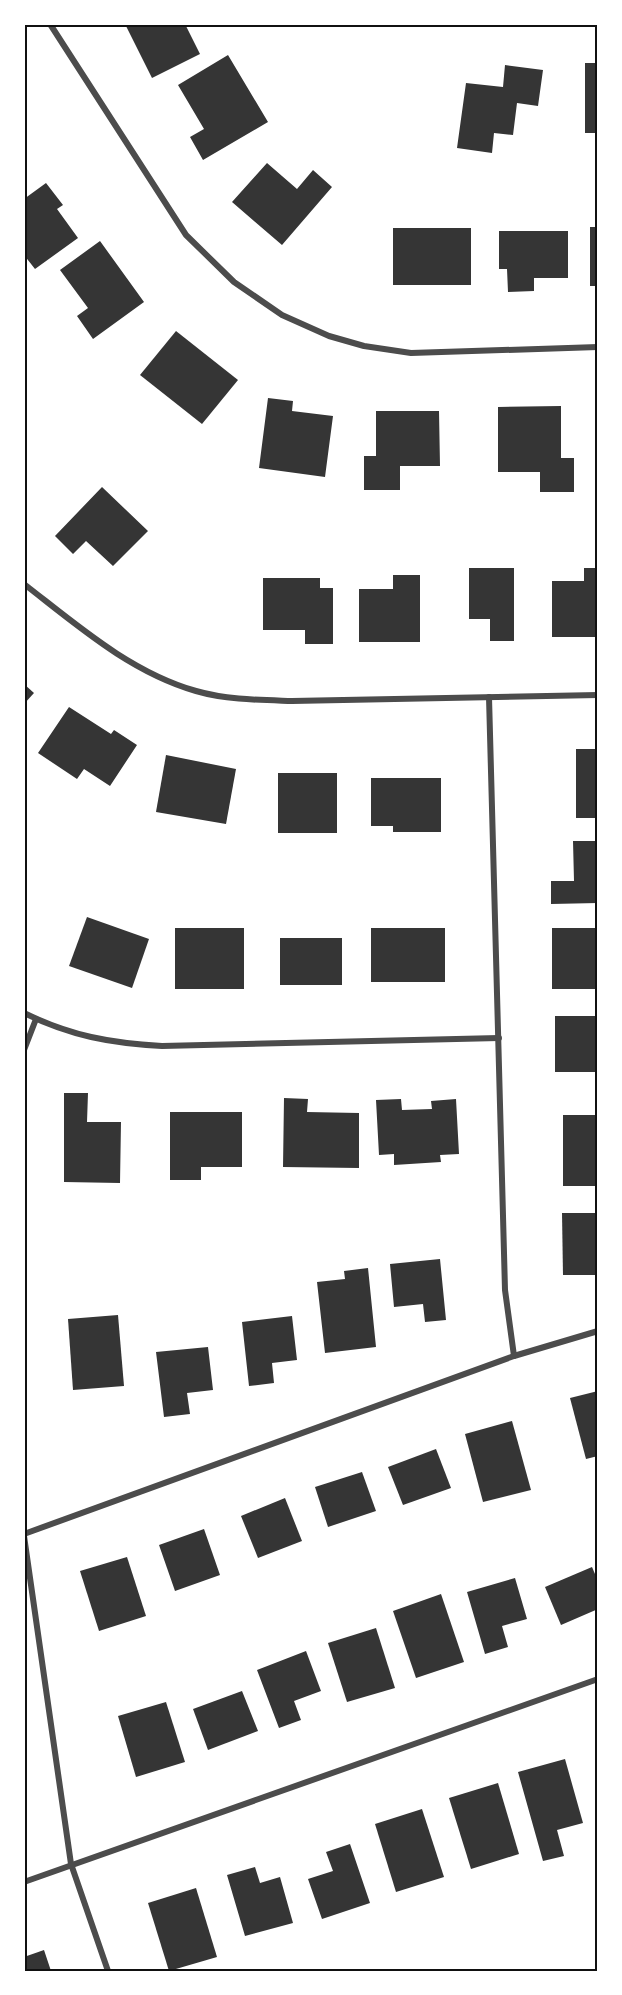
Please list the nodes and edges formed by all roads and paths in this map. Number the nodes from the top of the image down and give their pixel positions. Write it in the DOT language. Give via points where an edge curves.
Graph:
graph roads {
  1 [pos="50,24"];
  2 [pos="598,347"];
  3 [pos="24,584"];
  4 [pos="598,695"];
  5 [pos="489,697"];
  6 [pos="24,1013"];
  7 [pos="36,1019"];
  8 [pos="499,1038"];
  9 [pos="24,1050"];
  10 [pos="598,1331"];
  11 [pos="514,1356"];
  12 [pos="24,1535"];
  13 [pos="598,1679"];
  14 [pos="71,1864"];
  15 [pos="24,1882"];
  16 [pos="108,1971"];
  1 -- 2 [label="street" via="186,235 234,282 282,315 329,336 411,353"];
  3 -- 5 [label="street" via="107,648 153,674 197,691 292,701"];
  4 -- 5 [label="street"];
  5 -- 8 [label="street"];
  6 -- 7 [label="street"];
  7 -- 8 [label="street" via="75,1035 116,1044 162,1046"];
  7 -- 9 [label="street"];
  8 -- 11 [label="street" via="506,1290"];
  10 -- 11 [label="street"];
  11 -- 12 [label="street"];
  12 -- 14 [label="street"];
  13 -- 14 [label="street"];
  14 -- 15 [label="street"];
  14 -- 16 [label="street"];
}
